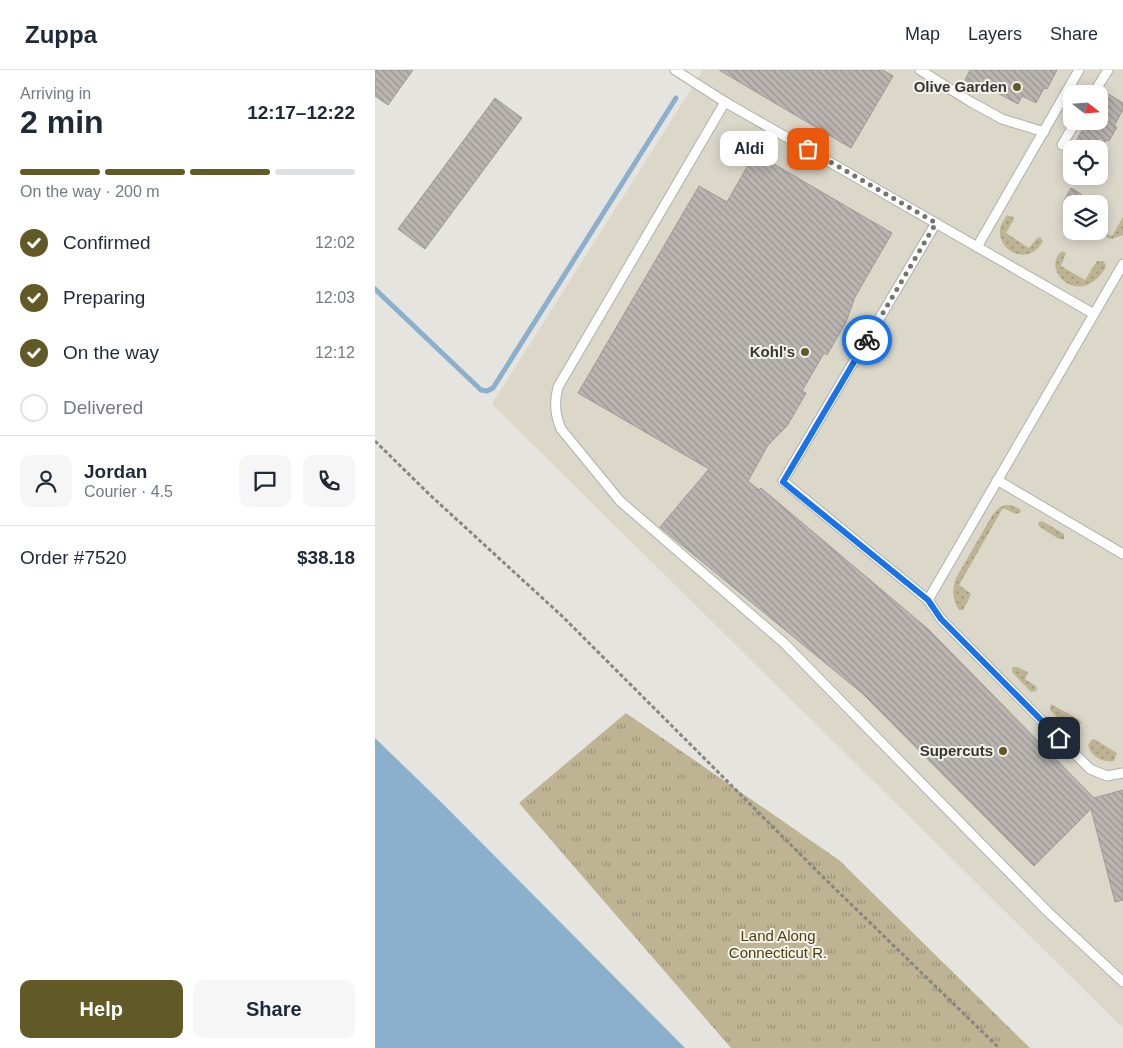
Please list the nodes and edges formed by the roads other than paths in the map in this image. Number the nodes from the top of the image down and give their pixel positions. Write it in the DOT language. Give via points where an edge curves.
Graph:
graph roads {
  1 [pos="675,70"];
  2 [pos="921,70"];
  3 [pos="1079,70"];
  4 [pos="1108,70"];
  5 [pos="931,73"];
  6 [pos="1099,85"];
  7 [pos="725,102"];
  8 [pos="1071,130"];
  9 [pos="1044,132"];
  10 [pos="1062,145"];
  11 [pos="936,223"];
  12 [pos="977,247"];
  13 [pos="1123,264"];
  14 [pos="1094,314"];
  15 [pos="997,480"];
  16 [pos="1123,554"];
  17 [pos="928,600"];
  18 [pos="1123,772"];
  19 [pos="1123,982"];
  1 -- 7 [label="lane"];
  2 -- 5 [label="lane"];
  3 -- 9 [label="lane"];
  4 -- 6 [label="lane"];
  5 -- 9 [label="lane" via="971,102 1002,119"];
  7 -- 11 [label="lane"];
  7 -- 19 [label="lane" via="558,387 556,415 561,429 620,501 784,643 1048,912"];
  8 -- 10 [label="lane"];
  9 -- 12 [label="lane"];
  11 -- 12 [label="lane"];
  11 -- 17 [label="lane" via="783,482"];
  12 -- 14 [label="lane"];
  13 -- 14 [label="lane"];
  14 -- 15 [label="lane"];
  15 -- 16 [label="lane"];
  15 -- 17 [label="lane"];
  17 -- 18 [label="lane" via="941,619 1090,769 1107,776"];
}
